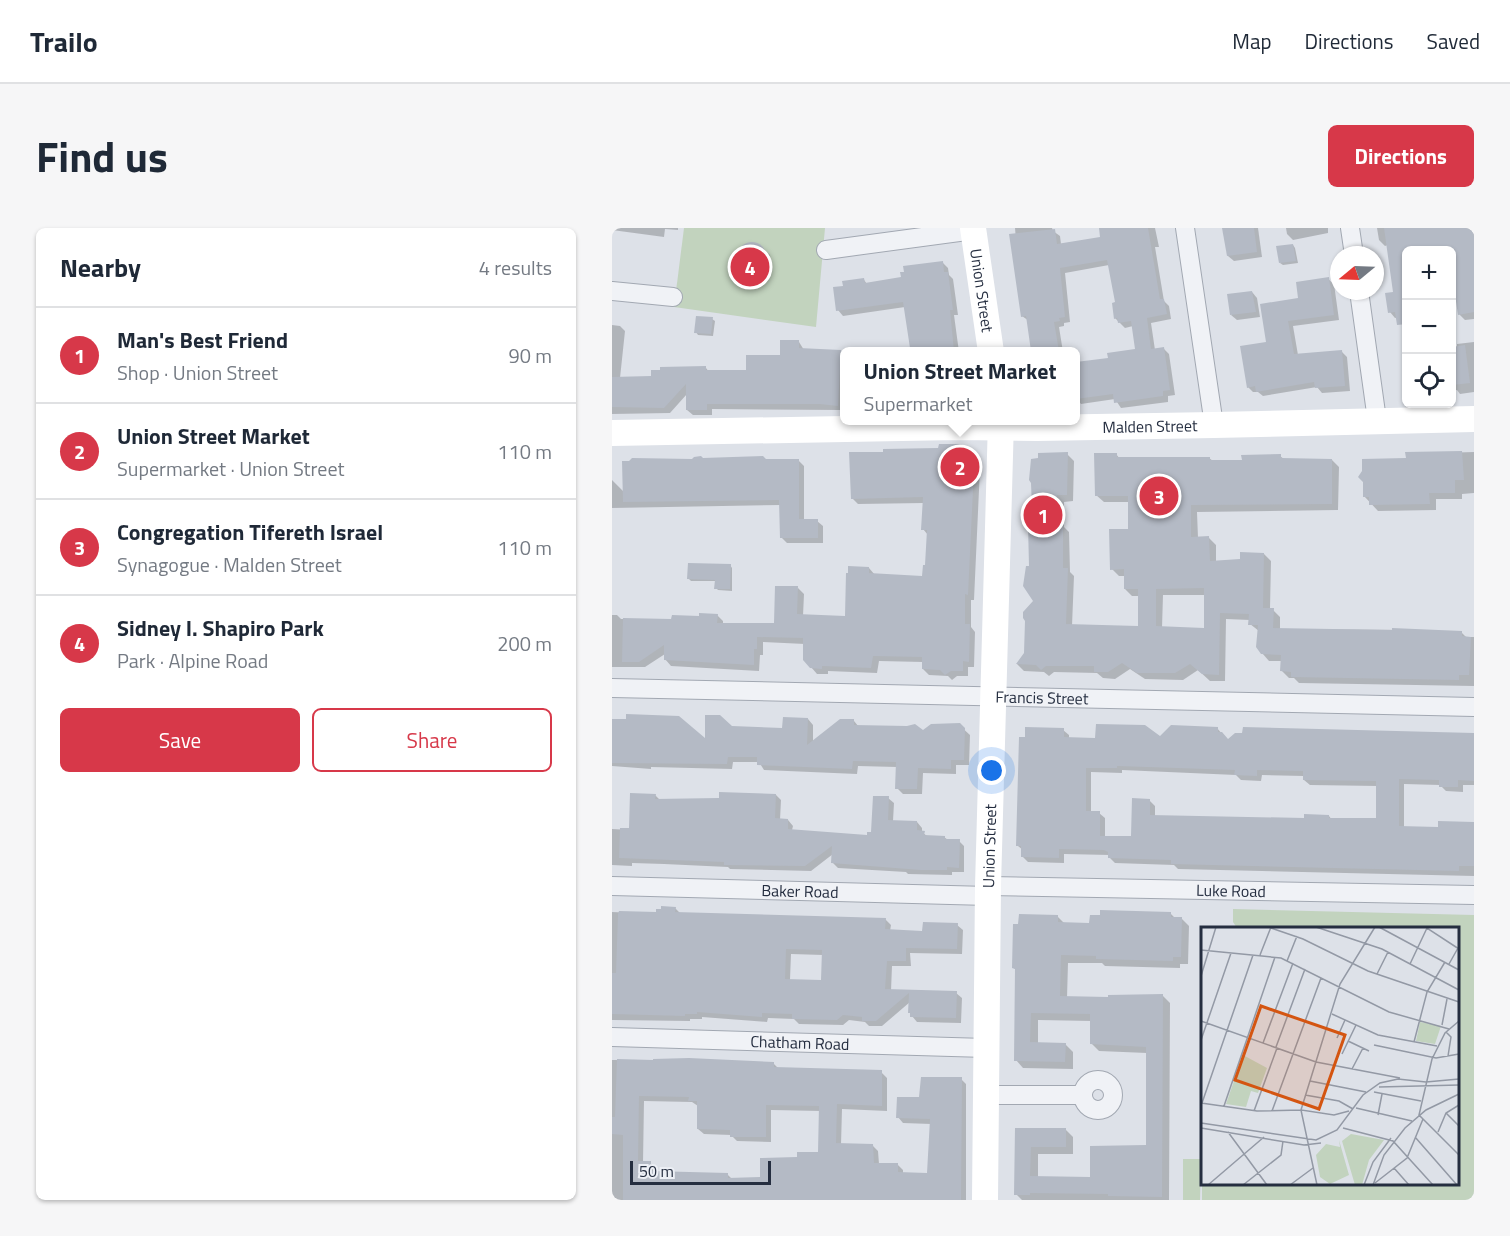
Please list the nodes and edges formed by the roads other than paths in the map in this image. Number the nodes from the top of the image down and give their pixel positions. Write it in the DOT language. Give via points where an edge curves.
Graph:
graph roads {
  1 [pos="1185,228"];
  2 [pos="1350,228"];
  3 [pos="973,229"];
  4 [pos="1353,246"];
  5 [pos="826,250"];
  6 [pos="612,291"];
  7 [pos="673,297"];
  8 [pos="1360,300"];
  9 [pos="990,347"];
  10 [pos="1474,419"];
  11 [pos="1377,420"];
  12 [pos="1080,424"];
  13 [pos="959,425"];
  14 [pos="1002,425"];
  15 [pos="1214,425"];
  16 [pos="612,433"];
  17 [pos="612,688"];
  18 [pos="994,695"];
  19 [pos="1474,707"];
  20 [pos="612,886"];
  21 [pos="988,891"];
  22 [pos="1474,895"];
  23 [pos="612,1037"];
  24 [pos="986,1048"];
  25 [pos="985,1095"];
  26 [pos="1083,1095"];
  27 [pos="985,1200"];
  1 -- 15 [label="street"];
  2 -- 4 [label="street"];
  3 -- 5 [label="street"];
  3 -- 9 [label="street, Union Street"];
  6 -- 7 [label="street"];
  8 -- 11 [label="street"];
  10 -- 11 [label="street, Malden Street"];
  11 -- 15 [label="street, Malden Street"];
  12 -- 15 [label="street, Malden Street"];
  13 -- 16 [label="street, Malden Street"];
  14 -- 18 [label="street, Union Street"];
  17 -- 18 [label="street, Francis Street"];
  18 -- 19 [label="street, Francis Street"];
  18 -- 21 [label="street, Union Street"];
  20 -- 21 [label="street, Baker Road"];
  21 -- 22 [label="street, Luke Road"];
  21 -- 24 [label="street, Union Street"];
  23 -- 24 [label="street, Chatham Road"];
  24 -- 25 [label="street, Union Street"];
  25 -- 26 [label="street"];
  25 -- 27 [label="street, Union Street"];
}
